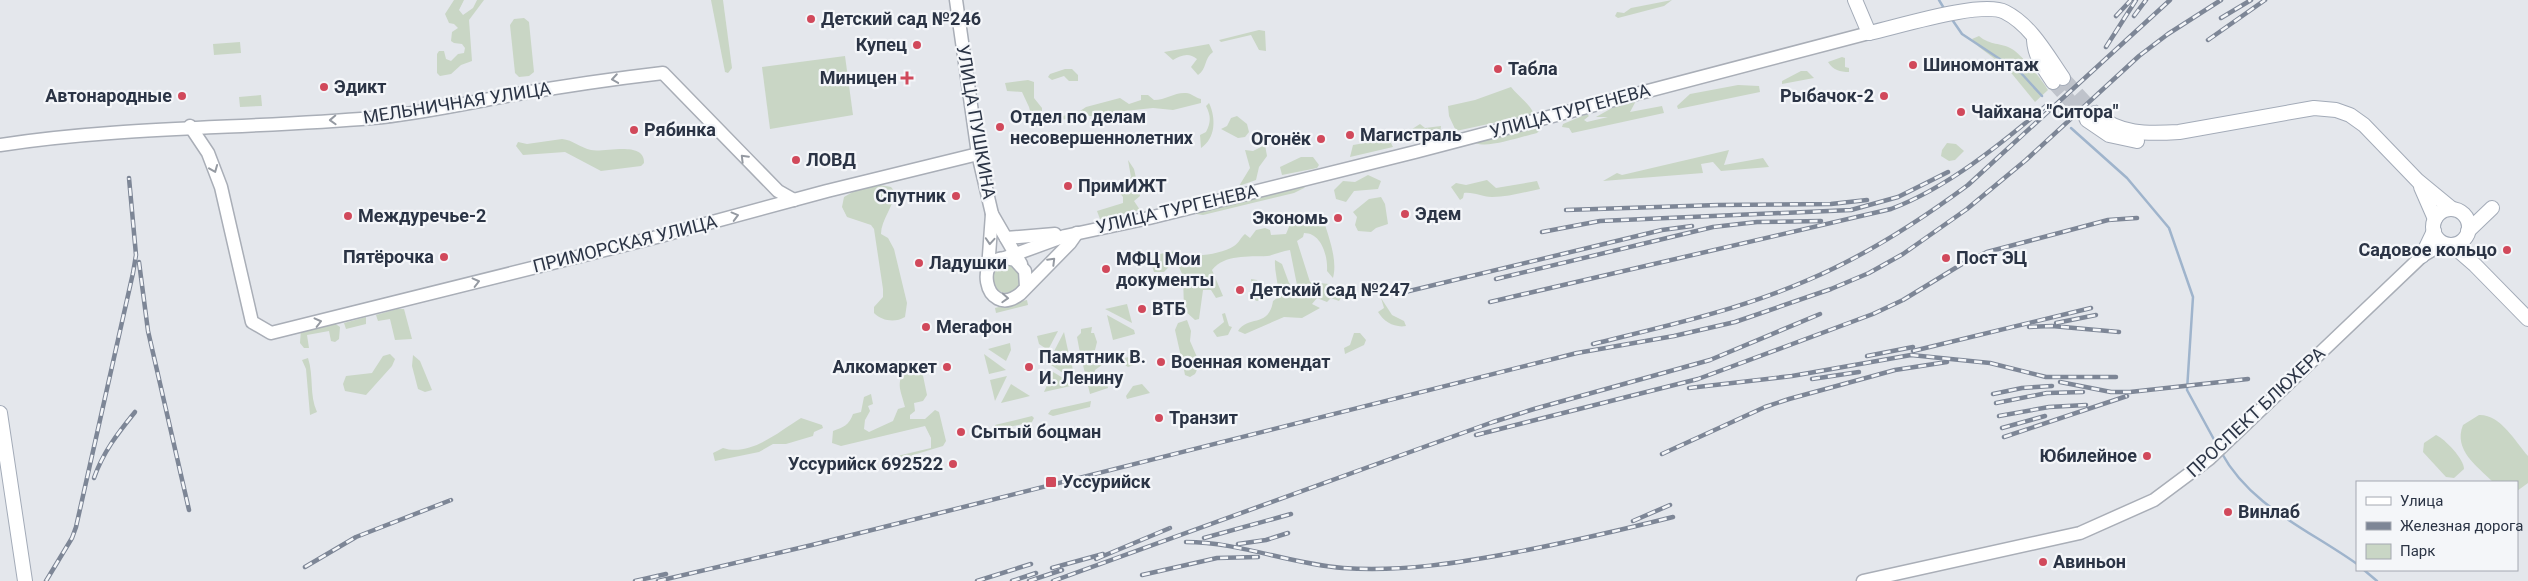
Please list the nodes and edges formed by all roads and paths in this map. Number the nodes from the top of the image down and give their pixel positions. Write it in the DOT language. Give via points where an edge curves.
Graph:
graph roads {
  1 [pos="956,0"];
  2 [pos="1854,0"];
  3 [pos="1869,33"];
  4 [pos="2058,80"];
  5 [pos="2091,116"];
  6 [pos="190,126"];
  7 [pos="0,145"];
  8 [pos="978,154"];
  9 [pos="2418,182"];
  10 [pos="794,200"];
  11 [pos="2492,208"];
  12 [pos="2452,209"];
  13 [pos="992,214"];
  14 [pos="2434,225"];
  15 [pos="1077,233"];
  16 [pos="2467,234"];
  17 [pos="1006,238"];
  18 [pos="2448,244"];
  19 [pos="2422,256"];
  20 [pos="1005,258"];
  21 [pos="1021,264"];
  22 [pos="2475,265"];
  23 [pos="988,269"];
  24 [pos="1026,287"];
  25 [pos="2528,319"];
  26 [pos="0,414"];
  27 [pos="25,581"];
  28 [pos="1863,581"];
  1 -- 8 [label="main road, УЛИЦА ПУШКИНА"];
  2 -- 3 [label="main road"];
  3 -- 4 [label="main road, УЛИЦА ТУРГЕНЕВА" via="1944,15 1987,9 2004,12 2021,22 2034,36"];
  3 -- 15 [label="main road, УЛИЦА ТУРГЕНЕВА" via="1415,152"];
  5 -- 9 [label="main road" via="2126,131 2140,133 2179,132 2314,108 2336,110 2364,125"];
  6 -- 7 [label="main road, МЕЛЬНИЧНАЯ УЛИЦА"];
  10 -- 6 [label="main road, МЕЛЬНИЧНАЯ УЛИЦА, one-way" via="778,191 663,72 402,115 270,125"];
  6 -- 10 [label="main road, ПРИМОРСКАЯ УЛИЦА, one-way" via="208,154 221,187 252,322 271,333 657,238"];
  8 -- 10 [label="main road, ПРИМОРСКАЯ УЛИЦА"];
  8 -- 13 [label="main road, УЛИЦА ПУШКИНА"];
  9 -- 12 [label="main road"];
  9 -- 14 [label="main road"];
  11 -- 16 [label="main road"];
  12 -- 14 [label="main road" via="2442,212"];
  12 -- 16 [label="main road" via="2465,216"];
  13 -- 17 [label="main road, УЛИЦА ПУШКИНА"];
  13 -- 23 [label="main road, УЛИЦА ПУШКИНА, one-way"];
  14 -- 18 [label="main road" via="2439,240"];
  14 -- 19 [label="main road"];
  15 -- 17 [label="main road, УЛИЦА ТУРГЕНЕВА"];
  15 -- 20 [label="main road, УЛИЦА ТУРГЕНЕВА"];
  24 -- 15 [label="main road, УЛИЦА ТУРГЕНЕВА, one-way"];
  16 -- 18 [label="main road"];
  16 -- 22 [label="main road"];
  17 -- 21 [label="main road, УЛИЦА ПУШКИНА"];
  18 -- 19 [label="main road, ПРОСПЕКТ БЛЮХЕРА"];
  18 -- 22 [label="main road"];
  19 -- 28 [label="main road, ПРОСПЕКТ БЛЮХЕРА" via="2209,459 2154,500 2080,533"];
  20 -- 21 [label="main road"];
  20 -- 23 [label="main road"];
  21 -- 24 [label="main road" via="1026,274"];
  22 -- 25 [label="main road"];
  23 -- 24 [label="main road, one-way" via="986,284 997,298 1014,298"];
  26 -- 27 [label="main road"];
}
